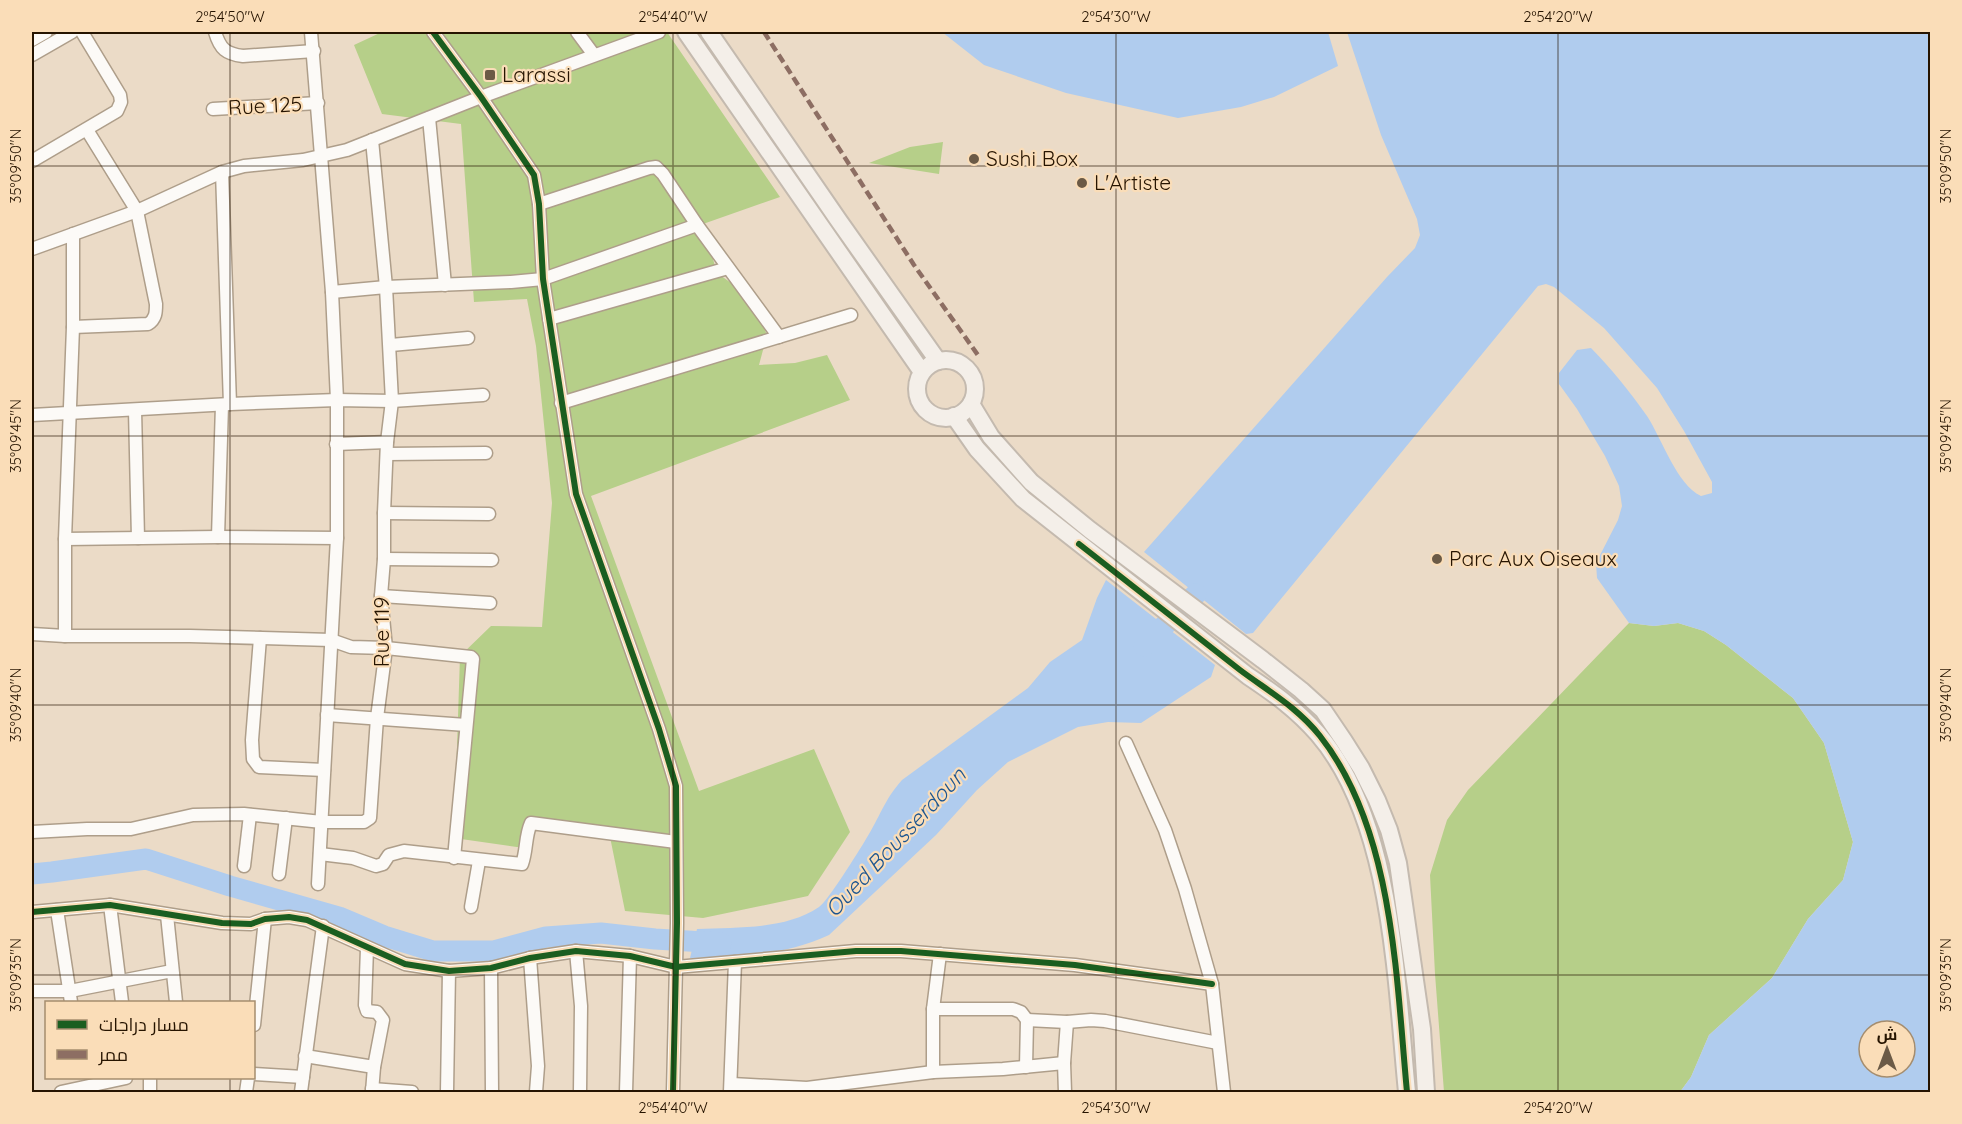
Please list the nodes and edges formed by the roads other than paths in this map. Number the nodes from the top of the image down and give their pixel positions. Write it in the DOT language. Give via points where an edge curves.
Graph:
graph roads {
  1 [pos="46,32"];
  2 [pos="72,32"];
  3 [pos="82,32"];
  4 [pos="215,32"];
  5 [pos="311,32"];
  6 [pos="433,32"];
  7 [pos="577,32"];
  8 [pos="659,32"];
  9 [pos="686,32"];
  10 [pos="709,32"];
  11 [pos="32,40"];
  12 [pos="314,51"];
  13 [pos="32,55"];
  14 [pos="594,55"];
  15 [pos="481,97"];
  16 [pos="318,103"];
  17 [pos="213,109"];
  18 [pos="429,118"];
  19 [pos="87,130"];
  20 [pos="372,140"];
  21 [pos="320,157"];
  22 [pos="32,161"];
  23 [pos="222,172"];
  24 [pos="539,204"];
  25 [pos="137,211"];
  26 [pos="697,225"];
  27 [pos="73,234"];
  28 [pos="32,249"];
  29 [pos="728,268"];
  30 [pos="543,279"];
  31 [pos="445,285"];
  32 [pos="386,287"];
  33 [pos="332,292"];
  34 [pos="850,315"];
  35 [pos="549,319"];
  36 [pos="73,327"];
  37 [pos="779,337"];
  38 [pos="468,338"];
  39 [pos="391,345"];
  40 [pos="938,361"];
  41 [pos="922,372"];
  42 [pos="483,394"];
  43 [pos="337,400"];
  44 [pos="392,400"];
  45 [pos="561,403"];
  46 [pos="971,404"];
  47 [pos="226,405"];
  48 [pos="135,410"];
  49 [pos="71,413"];
  50 [pos="32,415"];
  51 [pos="954,416"];
  52 [pos="336,444"];
  53 [pos="387,448"];
  54 [pos="486,453"];
  55 [pos="384,513"];
  56 [pos="489,514"];
  57 [pos="218,537"];
  58 [pos="138,538"];
  59 [pos="337,538"];
  60 [pos="64,539"];
  61 [pos="384,559"];
  62 [pos="492,560"];
  63 [pos="381,596"];
  64 [pos="490,603"];
  65 [pos="32,633"];
  66 [pos="65,636"];
  67 [pos="260,638"];
  68 [pos="331,640"];
  69 [pos="386,648"];
  70 [pos="327,716"];
  71 [pos="377,718"];
  72 [pos="466,725"];
  73 [pos="1126,743"];
  74 [pos="324,770"];
  75 [pos="250,815"];
  76 [pos="286,818"];
  77 [pos="322,822"];
  78 [pos="32,832"];
  79 [pos="676,842"];
  80 [pos="320,854"];
  81 [pos="454,858"];
  82 [pos="479,861"];
  83 [pos="244,866"];
  84 [pos="279,874"];
  85 [pos="318,884"];
  86 [pos="110,905"];
  87 [pos="471,907"];
  88 [pos="57,910"];
  89 [pos="32,912"];
  90 [pos="167,915"];
  91 [pos="265,919"];
  92 [pos="323,926"];
  93 [pos="367,948"];
  94 [pos="576,951"];
  95 [pos="940,954"];
  96 [pos="630,956"];
  97 [pos="530,958"];
  98 [pos="735,962"];
  99 [pos="676,963"];
  100 [pos="491,968"];
  101 [pos="172,971"];
  102 [pos="449,971"];
  103 [pos="119,982"];
  104 [pos="1212,984"];
  105 [pos="32,991"];
  106 [pos="70,997"];
  107 [pos="122,1001"];
  108 [pos="176,1001"];
  109 [pos="933,1009"];
  110 [pos="255,1015"];
  111 [pos="1027,1020"];
  112 [pos="1067,1022"];
  113 [pos="1218,1043"];
  114 [pos="305,1056"];
  115 [pos="1064,1063"];
  116 [pos="374,1067"];
  117 [pos="1026,1067"];
  118 [pos="933,1072"];
  119 [pos="255,1074"];
  120 [pos="303,1077"];
  121 [pos="111,1079"];
  122 [pos="81,1083"];
  123 [pos="731,1088"];
  124 [pos="807,1090"];
  125 [pos="372,1091"];
  126 [pos="61,1092"];
  127 [pos="302,1092"];
  128 [pos="412,1092"];
  129 [pos="447,1092"];
  130 [pos="492,1092"];
  131 [pos="536,1092"];
  132 [pos="580,1092"];
  133 [pos="626,1092"];
  134 [pos="673,1092"];
  135 [pos="1065,1092"];
  136 [pos="1224,1092"];
  137 [pos="1407,1092"];
  138 [pos="1426,1092"];
  1 -- 11 [label="street"];
  2 -- 13 [label="street"];
  3 -- 19 [label="street" via="121,102 117,111"];
  4 -- 12 [label="street" via="232,55"];
  5 -- 12 [label="street"];
  6 -- 15 [label="street"];
  7 -- 14 [label="street"];
  8 -- 14 [label="street"];
  9 -- 41 [label="main road"];
  10 -- 40 [label="main road"];
  12 -- 16 [label="street"];
  14 -- 15 [label="street"];
  15 -- 18 [label="street"];
  15 -- 24 [label="street" via="534,175"];
  16 -- 17 [label="street, Rue 125"];
  16 -- 21 [label="street"];
  18 -- 20 [label="street"];
  18 -- 31 [label="street"];
  19 -- 22 [label="street"];
  19 -- 25 [label="street"];
  20 -- 21 [label="street"];
  20 -- 32 [label="street, Rue 119"];
  21 -- 23 [label="street"];
  21 -- 33 [label="street"];
  23 -- 25 [label="street"];
  23 -- 47 [label="street"];
  24 -- 26 [label="street" via="656,167"];
  24 -- 30 [label="street"];
  25 -- 27 [label="street"];
  25 -- 36 [label="street" via="156,304 154,319 148,324"];
  26 -- 29 [label="street"];
  26 -- 30 [label="street"];
  27 -- 28 [label="street"];
  27 -- 36 [label="street"];
  29 -- 35 [label="street"];
  29 -- 37 [label="street"];
  30 -- 31 [label="street"];
  30 -- 35 [label="street"];
  31 -- 32 [label="street"];
  32 -- 33 [label="street"];
  32 -- 39 [label="street, Rue 119"];
  33 -- 43 [label="street"];
  34 -- 37 [label="street"];
  35 -- 45 [label="street"];
  36 -- 49 [label="street"];
  37 -- 45 [label="street"];
  38 -- 39 [label="street"];
  39 -- 44 [label="street, Rue 119"];
  40 -- 41 [label="main road"];
  40 -- 46 [label="main road" via="954,361 970,374 974,383"];
  41 -- 51 [label="main road" via="917,393 920,402 932,414"];
  42 -- 44 [label="street"];
  43 -- 44 [label="street"];
  43 -- 47 [label="street"];
  43 -- 52 [label="street"];
  44 -- 53 [label="street, Rue 119"];
  45 -- 79 [label="street" via="576,494 676,786"];
  46 -- 51 [label="main road"];
  46 -- 138 [label="main road" via="991,437 1031,482 1323,710 1377,800 1398,863 1422,1029"];
  47 -- 48 [label="street"];
  47 -- 57 [label="street"];
  48 -- 49 [label="street"];
  48 -- 58 [label="street"];
  49 -- 50 [label="street"];
  49 -- 60 [label="street"];
  51 -- 137 [label="main road" via="977,449 1023,499 1248,676 1287,702 1319,735 1361,808 1375,849 1397,984"];
  52 -- 53 [label="street"];
  52 -- 59 [label="street"];
  53 -- 54 [label="street"];
  53 -- 55 [label="street, Rue 119"];
  55 -- 56 [label="street"];
  55 -- 61 [label="street, Rue 119"];
  57 -- 58 [label="street"];
  57 -- 59 [label="street"];
  58 -- 60 [label="street"];
  59 -- 68 [label="street"];
  60 -- 66 [label="street"];
  61 -- 62 [label="street"];
  61 -- 63 [label="street, Rue 119"];
  63 -- 64 [label="street"];
  63 -- 69 [label="street, Rue 119"];
  65 -- 66 [label="street"];
  66 -- 67 [label="street"];
  67 -- 68 [label="street"];
  67 -- 74 [label="street" via="253,759 259,767"];
  68 -- 69 [label="street" via="351,646"];
  68 -- 70 [label="street"];
  69 -- 71 [label="street, Rue 119"];
  69 -- 72 [label="street" via="472,658"];
  70 -- 71 [label="street"];
  70 -- 74 [label="street"];
  71 -- 72 [label="street"];
  71 -- 77 [label="street, Rue 119" via="370,818 364,822"];
  72 -- 81 [label="street"];
  73 -- 104 [label="street" via="1165,830"];
  74 -- 77 [label="street"];
  75 -- 76 [label="street, Rue 119"];
  75 -- 78 [label="street, Rue 119" via="194,815 131,829"];
  75 -- 83 [label="street"];
  76 -- 77 [label="street, Rue 119"];
  76 -- 84 [label="street"];
  77 -- 80 [label="street"];
  79 -- 82 [label="street" via="531,823 522,864"];
  79 -- 99 [label="street"];
  80 -- 81 [label="street" via="353,858 376,866 389,855 404,851"];
  80 -- 85 [label="street"];
  81 -- 82 [label="street"];
  82 -- 87 [label="street"];
  86 -- 88 [label="street"];
  86 -- 90 [label="street"];
  86 -- 103 [label="street"];
  88 -- 89 [label="street"];
  88 -- 106 [label="street"];
  90 -- 91 [label="street" via="239,924"];
  90 -- 101 [label="street"];
  91 -- 92 [label="street" via="289,916"];
  91 -- 110 [label="street"];
  92 -- 93 [label="street"];
  92 -- 114 [label="street"];
  93 -- 102 [label="street" via="405,963"];
  93 -- 116 [label="street" via="365,1005 367,1011 377,1012 383,1020"];
  94 -- 96 [label="street"];
  94 -- 97 [label="street"];
  94 -- 132 [label="street" via="581,1006"];
  95 -- 98 [label="street" via="856,951"];
  95 -- 104 [label="street" via="1075,965"];
  95 -- 109 [label="street"];
  96 -- 99 [label="street"];
  96 -- 133 [label="street"];
  97 -- 100 [label="street"];
  97 -- 131 [label="street" via="538,1066"];
  98 -- 99 [label="street"];
  98 -- 123 [label="street"];
  99 -- 134 [label="street"];
  100 -- 102 [label="street"];
  100 -- 130 [label="street"];
  101 -- 103 [label="street"];
  101 -- 108 [label="street"];
  102 -- 129 [label="street"];
  103 -- 106 [label="street"];
  103 -- 107 [label="street"];
  104 -- 113 [label="street"];
  105 -- 106 [label="street"];
  109 -- 111 [label="street" via="1013,1009"];
  109 -- 118 [label="street"];
  111 -- 112 [label="street"];
  111 -- 117 [label="street"];
  112 -- 113 [label="street" via="1105,1021"];
  112 -- 115 [label="street"];
  113 -- 136 [label="street"];
  114 -- 116 [label="street"];
  114 -- 120 [label="street"];
  115 -- 117 [label="street"];
  115 -- 135 [label="street"];
  116 -- 125 [label="street"];
  117 -- 118 [label="street"];
  118 -- 124 [label="street"];
  119 -- 120 [label="street"];
  120 -- 127 [label="street"];
  121 -- 122 [label="street"];
  122 -- 126 [label="street"];
  123 -- 124 [label="street"];
  125 -- 128 [label="street"];
}
